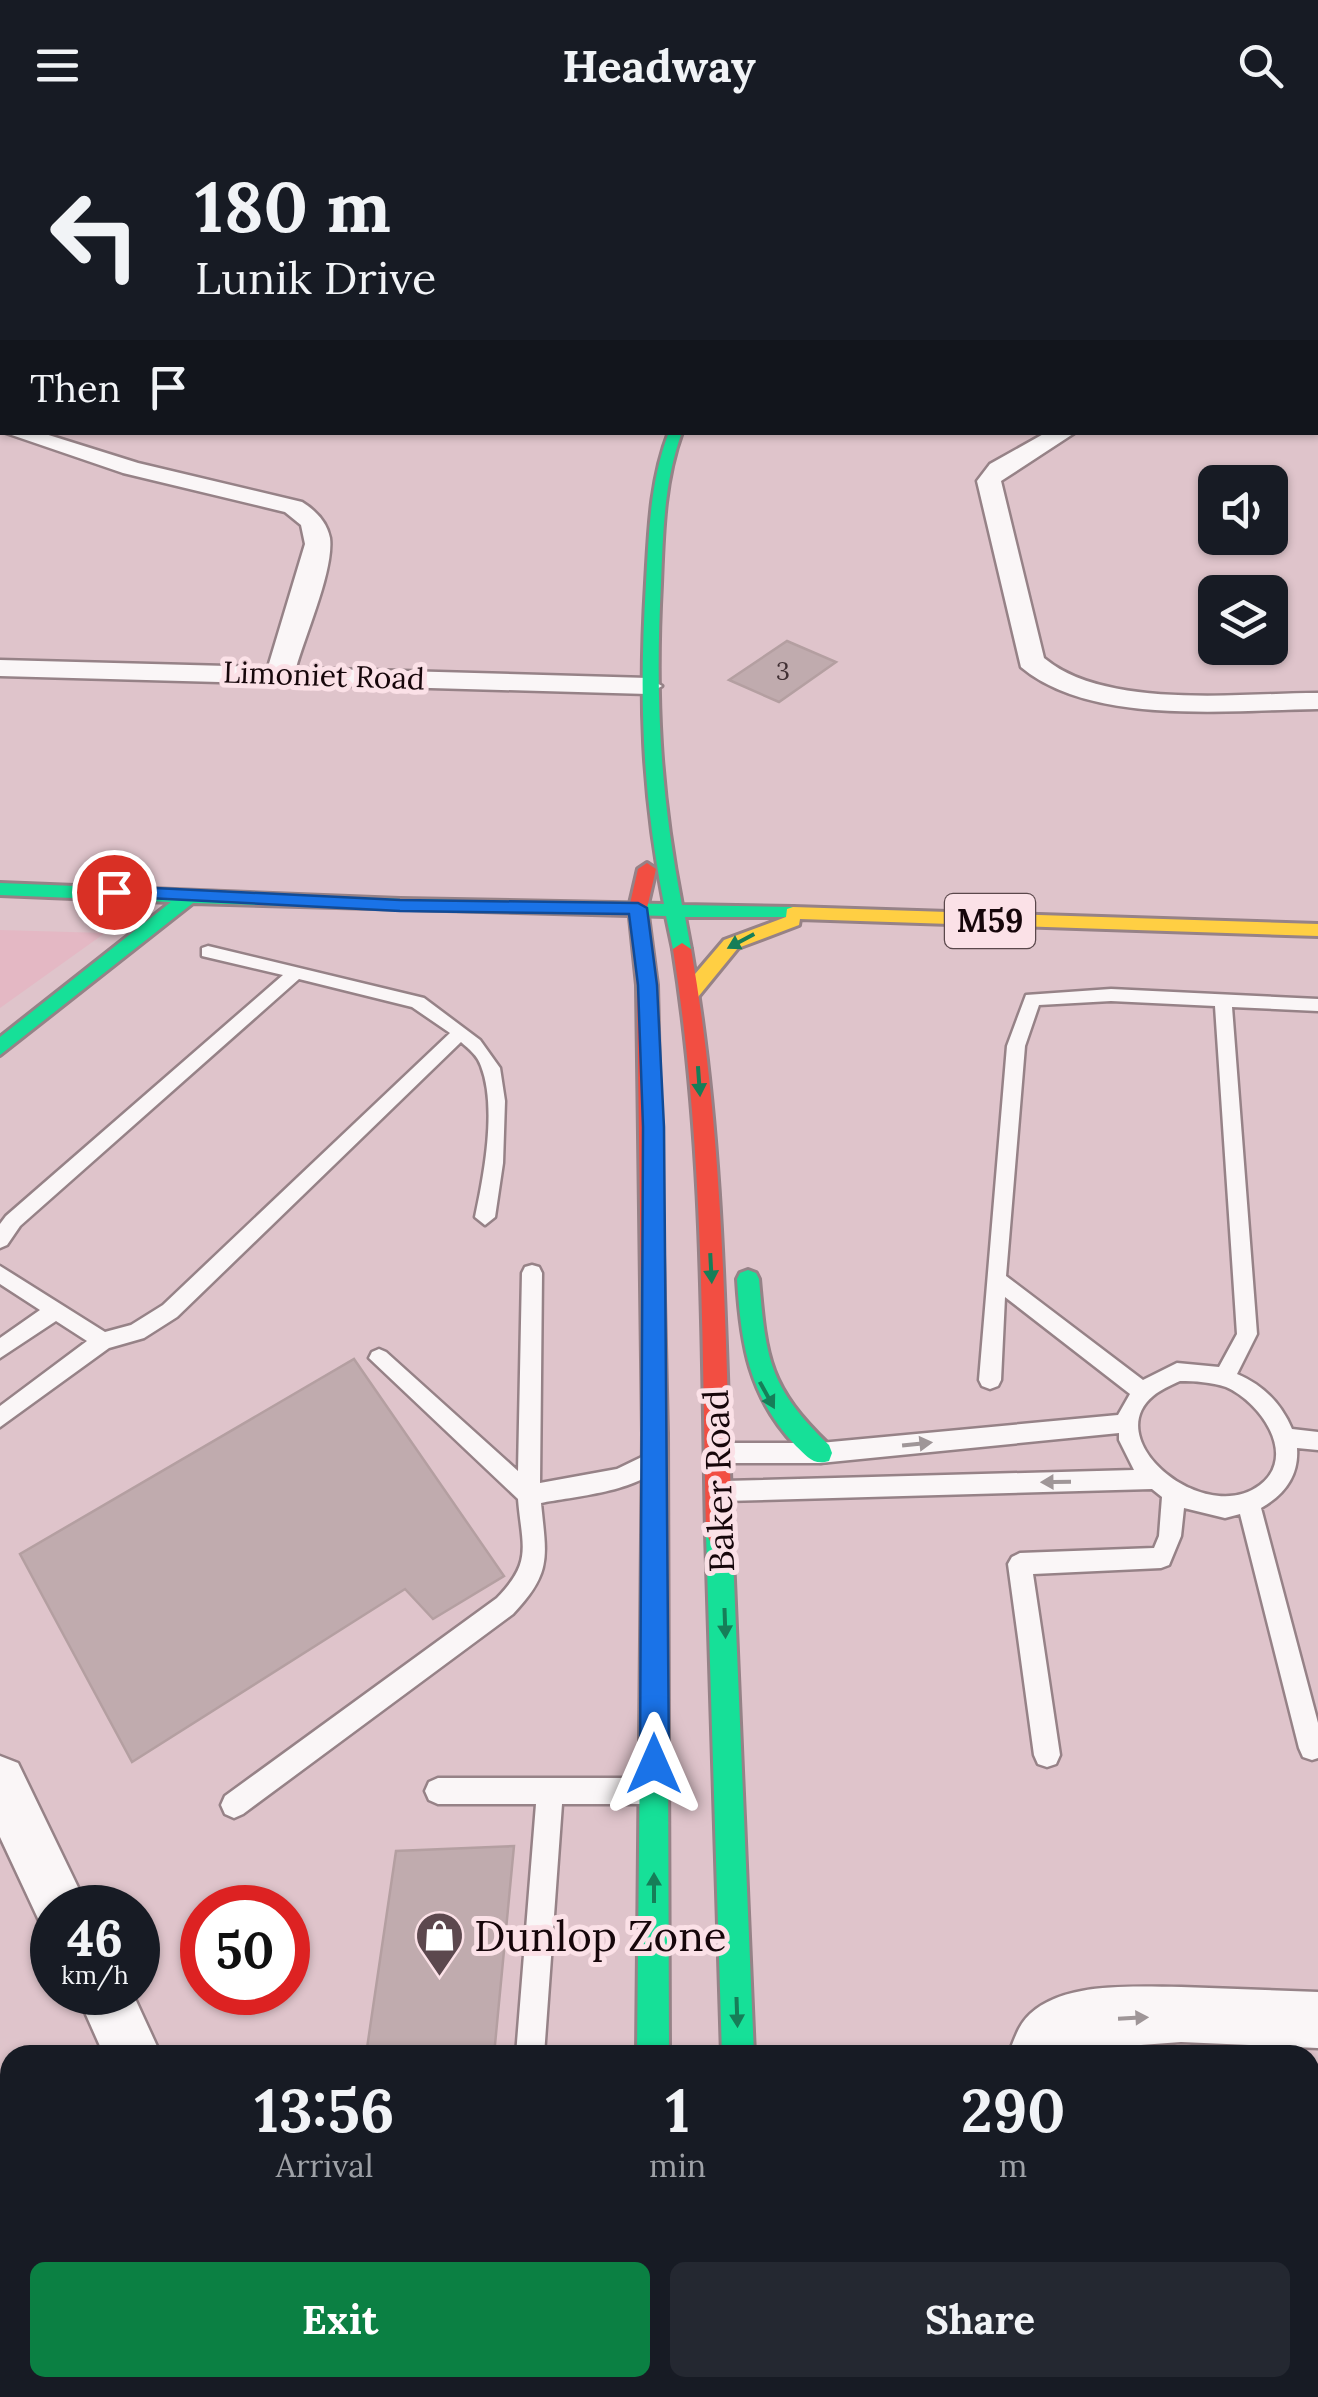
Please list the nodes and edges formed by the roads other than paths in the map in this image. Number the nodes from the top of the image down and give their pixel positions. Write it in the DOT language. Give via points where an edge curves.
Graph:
graph roads {
  1 [pos="675,435"];
  2 [pos="1059,435"];
  3 [pos="24,436"];
  4 [pos="0,456"];
  5 [pos="0,668"];
  6 [pos="280,674"];
  7 [pos="648,686"];
  8 [pos="1318,701"];
  9 [pos="658,828"];
  10 [pos="0,888"];
  11 [pos="190,895"];
  12 [pos="638,908"];
  13 [pos="669,909"];
  14 [pos="809,916"];
  15 [pos="1318,930"];
  16 [pos="208,952"];
  17 [pos="297,972"];
  18 [pos="692,992"];
  19 [pos="1223,1001"];
  20 [pos="1318,1005"];
  21 [pos="461,1032"];
  22 [pos="0,1048"];
  23 [pos="706,1170"];
  24 [pos="484,1217"];
  25 [pos="735,1217"];
  26 [pos="0,1240"];
  27 [pos="746,1257"];
  28 [pos="532,1273"];
  29 [pos="0,1274"];
  30 [pos="996,1279"];
  31 [pos="57,1309"];
  32 [pos="103,1341"];
  33 [pos="0,1348"];
  34 [pos="379,1358"];
  35 [pos="1225,1378"];
  36 [pos="990,1380"];
  37 [pos="1140,1390"];
  38 [pos="0,1418"];
  39 [pos="1127,1424"];
  40 [pos="1286,1438"];
  41 [pos="1318,1441"];
  42 [pos="719,1453"];
  43 [pos="820,1454"];
  44 [pos="654,1461"];
  45 [pos="621,1478"];
  46 [pos="1154,1479"];
  47 [pos="720,1491"];
  48 [pos="671,1494"];
  49 [pos="1174,1494"];
  50 [pos="529,1495"];
  51 [pos="1249,1504"];
  52 [pos="1312,1748"];
  53 [pos="1046,1755"];
  54 [pos="0,1781"];
  55 [pos="438,1791"];
  56 [pos="550,1791"];
  57 [pos="654,1792"];
  58 [pos="234,1805"];
  59 [pos="50,1885"];
  60 [pos="113,2015"];
  61 [pos="1318,2020"];
  62 [pos="128,2045"];
  63 [pos="531,2045"];
  64 [pos="653,2045"];
  65 [pos="738,2045"];
  66 [pos="1043,2045"];
  1 -- 7 [label="main road" via="657,516"];
  2 -- 8 [label="street" via="998,468 989,490 1032,661 1059,685 1107,697"];
  3 -- 4 [label="street"];
  3 -- 6 [label="street" via="293,507 310,518 317,552"];
  5 -- 6 [label="street, Limoniet Road"];
  6 -- 7 [label="street, Limoniet Road"];
  7 -- 9 [label="main road"];
  9 -- 12 [label="main road"];
  9 -- 13 [label="main road, Baker Road"];
  10 -- 11 [label="main road, M59"];
  11 -- 12 [label="main road, M59"];
  11 -- 22 [label="main road"];
  12 -- 13 [label="main road, M59"];
  12 -- 44 [label="main road, Baker Road" via="654,1127"];
  13 -- 14 [label="main road, M59"];
  13 -- 18 [label="main road, Baker Road"];
  14 -- 15 [label="main road, M59"];
  14 -- 18 [label="main road, one-way" via="731,944"];
  16 -- 17 [label="lane"];
  17 -- 21 [label="lane" via="418,1002"];
  17 -- 26 [label="lane" via="13,1221"];
  18 -- 23 [label="main road, Baker Road, one-way"];
  19 -- 20 [label="lane"];
  19 -- 30 [label="lane" via="1032,999 1016,1046"];
  19 -- 35 [label="lane" via="1247,1334"];
  21 -- 24 [label="lane" via="485,1054 492,1071 496,1176"];
  21 -- 32 [label="lane" via="170,1310 137,1332"];
  23 -- 25 [label="main road"];
  23 -- 42 [label="main road, Baker Road, one-way"];
  27 -- 43 [label="main road, one-way" via="752,1349 763,1393"];
  28 -- 50 [label="lane"];
  29 -- 31 [label="lane"];
  30 -- 36 [label="lane"];
  30 -- 37 [label="lane"];
  31 -- 32 [label="lane"];
  31 -- 33 [label="lane"];
  32 -- 38 [label="lane"];
  34 -- 50 [label="lane"];
  35 -- 37 [label="lane" via="1177,1372"];
  35 -- 40 [label="lane" via="1264,1402"];
  37 -- 39 [label="lane"];
  43 -- 39 [label="lane, one-way"];
  39 -- 46 [label="lane" via="1130,1442"];
  40 -- 41 [label="lane"];
  40 -- 51 [label="lane" via="1282,1478"];
  42 -- 43 [label="lane"];
  42 -- 44 [label="lane"];
  42 -- 47 [label="main road, Baker Road"];
  44 -- 45 [label="lane"];
  44 -- 48 [label="main road, Baker Road"];
  45 -- 48 [label="lane"];
  45 -- 50 [label="lane"];
  46 -- 47 [label="lane, one-way"];
  46 -- 49 [label="lane"];
  47 -- 48 [label="lane"];
  47 -- 65 [label="main road, Baker Road, one-way"];
  48 -- 57 [label="main road, Baker Road"];
  49 -- 51 [label="lane" via="1199,1504"];
  49 -- 53 [label="lane" via="1161,1558 1020,1564"];
  50 -- 58 [label="lane" via="535,1562 525,1585"];
  51 -- 52 [label="lane"];
  54 -- 59 [label="street"];
  55 -- 56 [label="lane"];
  56 -- 57 [label="lane"];
  56 -- 63 [label="lane"];
  64 -- 57 [label="main road, Baker Road, one-way"];
  60 -- 62 [label="street"];
  66 -- 61 [label="street, one-way" via="1056,2028 1082,2020"];
}
